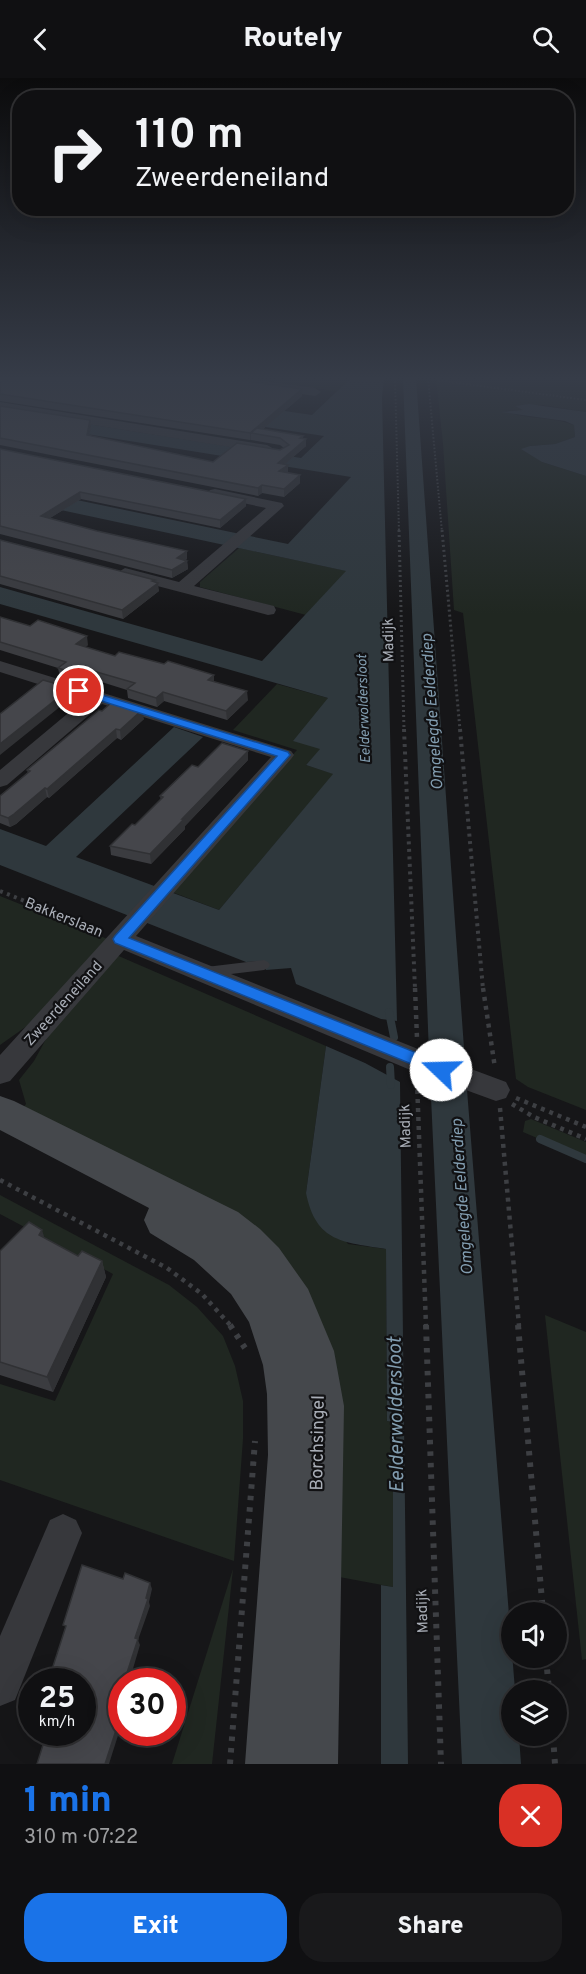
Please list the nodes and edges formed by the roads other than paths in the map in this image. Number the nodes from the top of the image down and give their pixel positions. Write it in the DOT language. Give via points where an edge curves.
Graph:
graph roads {
  1 [pos="198,490"];
  2 [pos="114,570"];
  3 [pos="182,588"];
  4 [pos="268,610"];
  5 [pos="0,666"];
  6 [pos="99,697"];
  7 [pos="0,781"];
  8 [pos="126,932"];
  9 [pos="264,965"];
  10 [pos="202,972"];
  11 [pos="0,1073"];
  12 [pos="490,1091"];
  13 [pos="0,1112"];
  14 [pos="0,1136"];
  15 [pos="63,1533"];
  16 [pos="0,1685"];
  17 [pos="275,1764"];
  18 [pos="308,1764"];
  1 -- 3 [label="street" via="277,506"];
  2 -- 3 [label="street"];
  3 -- 4 [label="street"];
  5 -- 6 [label="street, Zweerdeneiland"];
  6 -- 7 [label="street"];
  6 -- 8 [label="street, Zweerdeneiland" via="284,755"];
  8 -- 10 [label="street, Bakkerslaan"];
  8 -- 11 [label="street, Zweerdeneiland"];
  9 -- 10 [label="lane"];
  10 -- 12 [label="street, Bakkerslaan"];
  13 -- 18 [label="main road, Borchsingel" via="223,1225 263,1259 291,1298 311,1348 320,1406"];
  14 -- 17 [label="main road, Borchsingel" via="203,1240 253,1288 278,1333 292,1392 292,1448"];
  15 -- 16 [label="street"];
}
